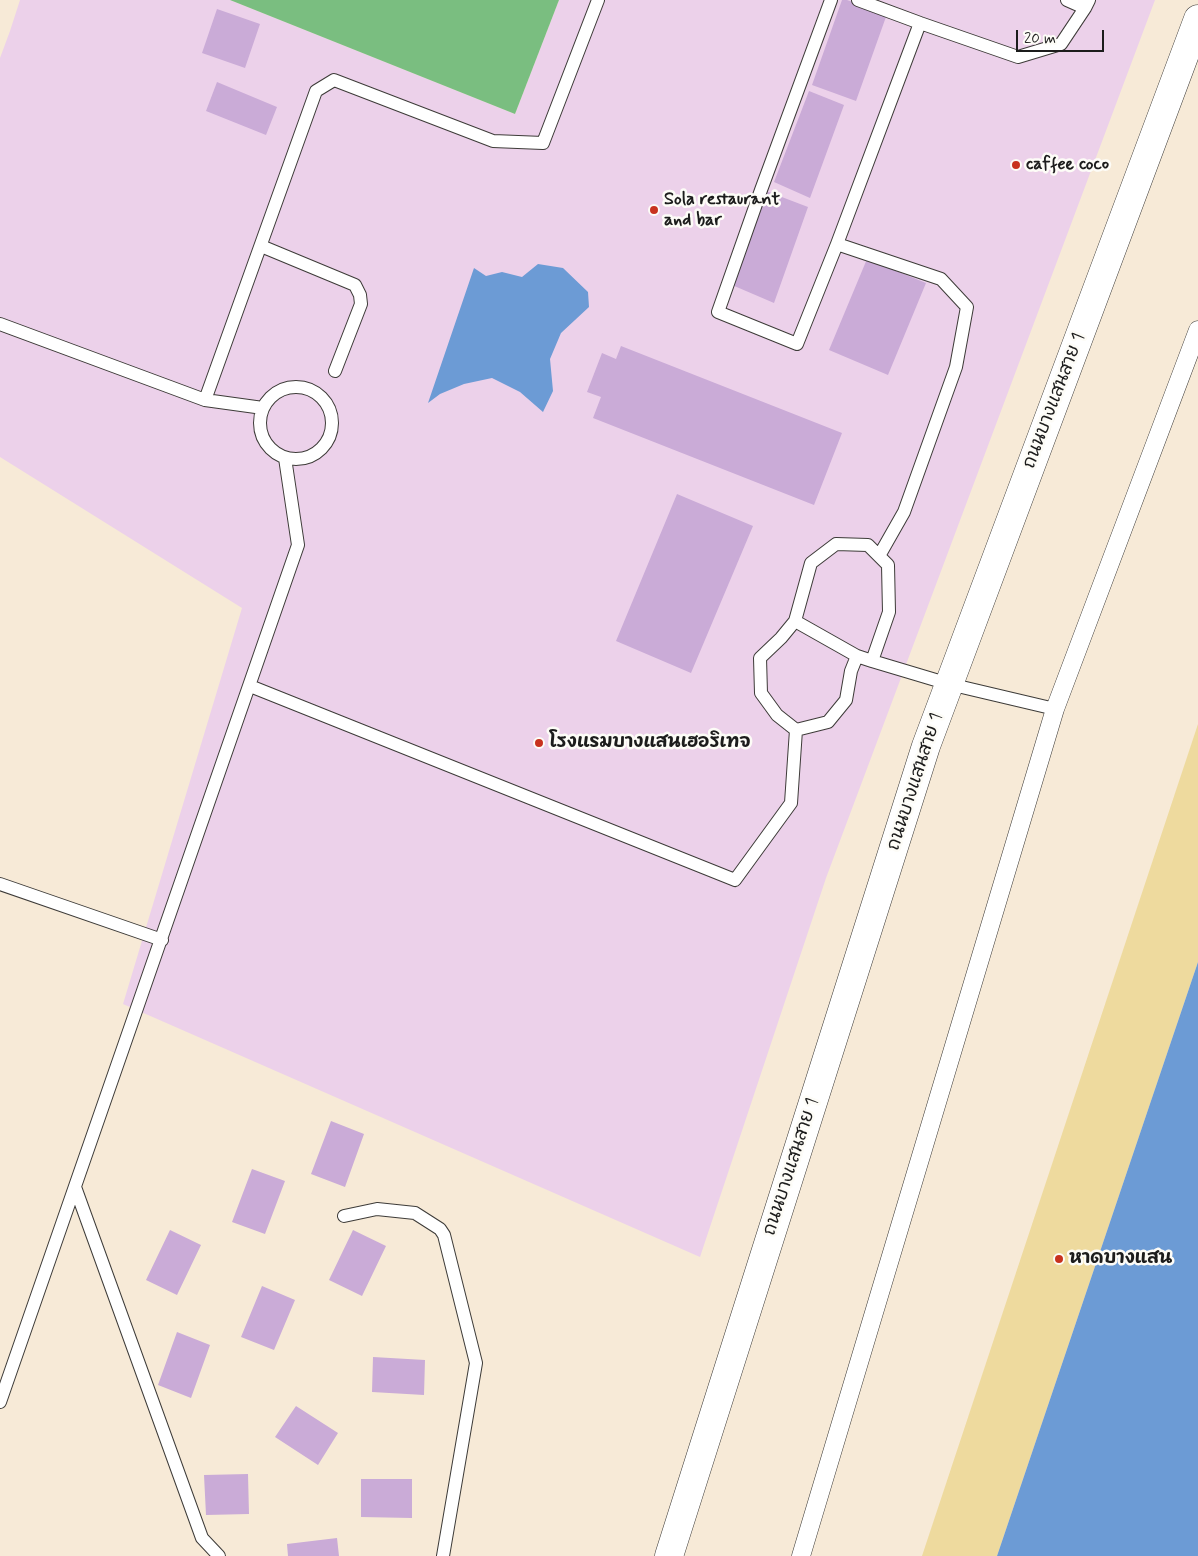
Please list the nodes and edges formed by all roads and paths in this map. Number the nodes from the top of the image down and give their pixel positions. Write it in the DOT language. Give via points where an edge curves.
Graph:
graph roads {
  1 [pos="598,0"];
  2 [pos="831,0"];
  3 [pos="858,0"];
  4 [pos="1067,0"];
  5 [pos="1087,4"];
  6 [pos="1198,19"];
  7 [pos="920,23"];
  8 [pos="837,244"];
  9 [pos="261,246"];
  10 [pos="0,324"];
  11 [pos="1198,330"];
  12 [pos="335,371"];
  13 [pos="205,400"];
  14 [pos="263,408"];
  15 [pos="285,458"];
  16 [pos="879,556"];
  17 [pos="795,621"];
  18 [pos="857,656"];
  19 [pos="872,661"];
  20 [pos="949,684"];
  21 [pos="250,686"];
  22 [pos="1055,709"];
  23 [pos="796,730"];
  24 [pos="0,884"];
  25 [pos="162,940"];
  26 [pos="75,1187"];
  27 [pos="344,1216"];
  28 [pos="0,1402"];
  29 [pos="219,1556"];
  30 [pos="443,1556"];
  31 [pos="669,1556"];
  32 [pos="801,1556"];
  1 -- 9 [label="lane" via="543,143 494,141 334,80 316,91"];
  2 -- 8 [label="lane" via="718,312 797,344"];
  3 -- 7 [label="lane"];
  4 -- 5 [label="lane"];
  5 -- 7 [label="lane" via="1061,44 1018,57"];
  6 -- 20 [label="street, ถนนบางแสนสาย 1"];
  7 -- 8 [label="lane"];
  8 -- 16 [label="lane" via="941,279 967,308 956,367 904,512"];
  9 -- 12 [label="lane" via="355,285 361,304"];
  9 -- 13 [label="lane"];
  10 -- 13 [label="lane"];
  11 -- 22 [label="street"];
  13 -- 14 [label="lane"];
  14 -- 15 [label="lane" via="261,432 270,448"];
  14 -- 15 [label="lane" via="269,398 289,387 312,391 329,407 331,430 320,450 297,459"];
  15 -- 21 [label="lane" via="298,545"];
  16 -- 17 [label="lane" via="868,545 836,544 811,563"];
  16 -- 19 [label="lane" via="888,565 889,612"];
  17 -- 18 [label="lane"];
  17 -- 23 [label="lane" via="760,658 761,693 778,715"];
  18 -- 19 [label="lane"];
  18 -- 23 [label="lane" via="846,700 828,722"];
  19 -- 20 [label="lane"];
  20 -- 22 [label="lane"];
  20 -- 31 [label="street, ถนนบางแสนสาย 1" via="926,746"];
  21 -- 23 [label="lane" via="735,880 791,804"];
  21 -- 25 [label="lane"];
  22 -- 32 [label="street"];
  24 -- 25 [label="lane"];
  25 -- 26 [label="lane"];
  26 -- 28 [label="lane"];
  26 -- 29 [label="lane" via="202,1538"];
  27 -- 30 [label="lane" via="377,1209 415,1213 444,1235 476,1363"];
}
